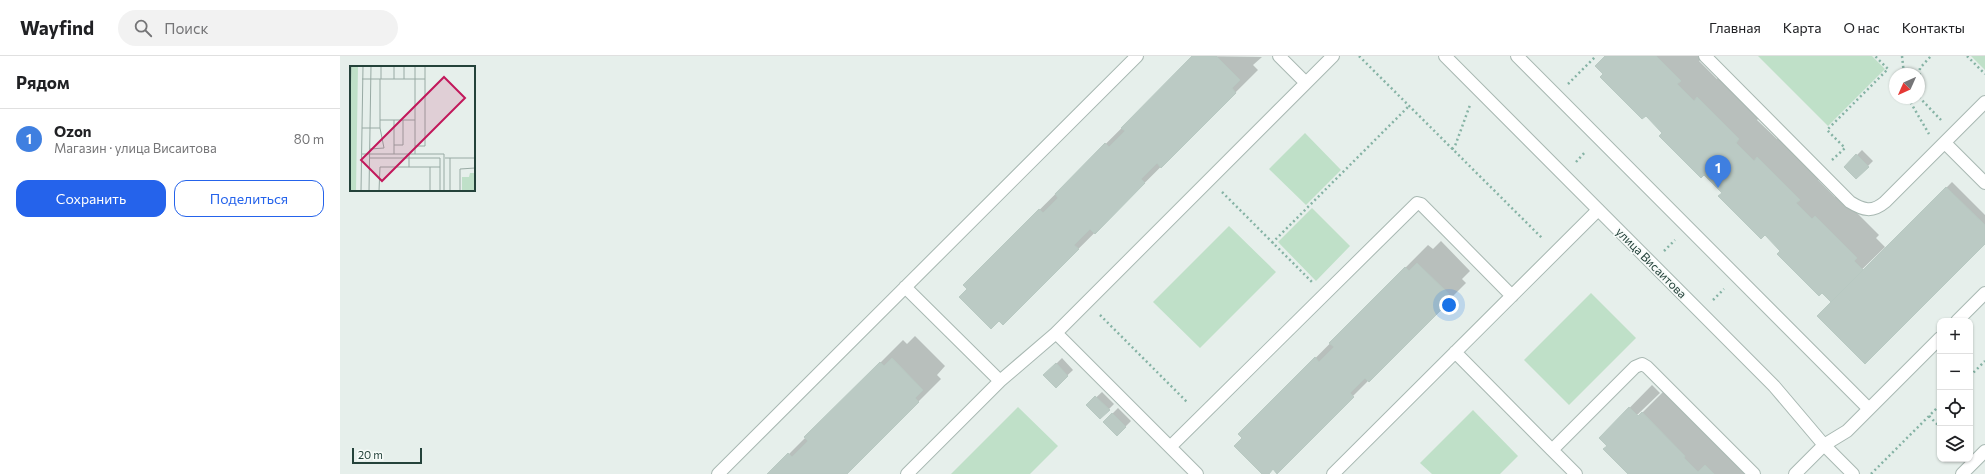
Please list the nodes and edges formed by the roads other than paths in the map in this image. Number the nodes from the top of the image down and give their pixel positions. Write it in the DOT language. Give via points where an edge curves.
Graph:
graph roads {
  1 [pos="1137,56"];
  2 [pos="1279,56"];
  3 [pos="1333,56"];
  4 [pos="1445,56"];
  5 [pos="1517,56"];
  6 [pos="1705,56"];
  7 [pos="1306,83"];
  8 [pos="1985,102"];
  9 [pos="1941,146"];
  10 [pos="1985,183"];
  11 [pos="1598,210"];
  12 [pos="905,287"];
  13 [pos="1985,294"];
  14 [pos="1512,296"];
  15 [pos="1961,318"];
  16 [pos="1056,333"];
  17 [pos="1937,341"];
  18 [pos="1455,352"];
  19 [pos="1000,381"];
  20 [pos="1870,409"];
  21 [pos="1824,445"];
  22 [pos="1170,447"];
  23 [pos="1552,450"];
  24 [pos="1985,451"];
  25 [pos="718,474"];
  26 [pos="907,474"];
  27 [pos="1197,474"];
  28 [pos="1333,474"];
  29 [pos="1576,474"];
  30 [pos="1754,474"];
  31 [pos="1796,474"];
  32 [pos="1853,474"];
  33 [pos="1962,474"];
  1 -- 12 [label="street"];
  2 -- 7 [label="street"];
  3 -- 7 [label="street"];
  4 -- 11 [label="street, улица Висаитова"];
  5 -- 20 [label="street"];
  6 -- 9 [label="street" via="1850,202 1862,209 1878,208"];
  7 -- 16 [label="street"];
  8 -- 9 [label="street"];
  9 -- 10 [label="street"];
  11 -- 14 [label="street"];
  11 -- 21 [label="street, улица Висаитова" via="1774,386"];
  12 -- 19 [label="street"];
  12 -- 25 [label="street"];
  13 -- 15 [label="street"];
  14 -- 18 [label="street"];
  14 -- 22 [label="street" via="1417,203"];
  16 -- 19 [label="street"];
  16 -- 22 [label="street"];
  17 -- 20 [label="street"];
  18 -- 23 [label="street"];
  18 -- 28 [label="street"];
  19 -- 26 [label="street"];
  20 -- 21 [label="street" via="1847,431"];
  21 -- 31 [label="street"];
  21 -- 32 [label="street, улица Висаитова"];
  22 -- 27 [label="street"];
  23 -- 29 [label="street"];
  23 -- 30 [label="street" via="1635,366 1642,364"];
  24 -- 33 [label="street"];
}
